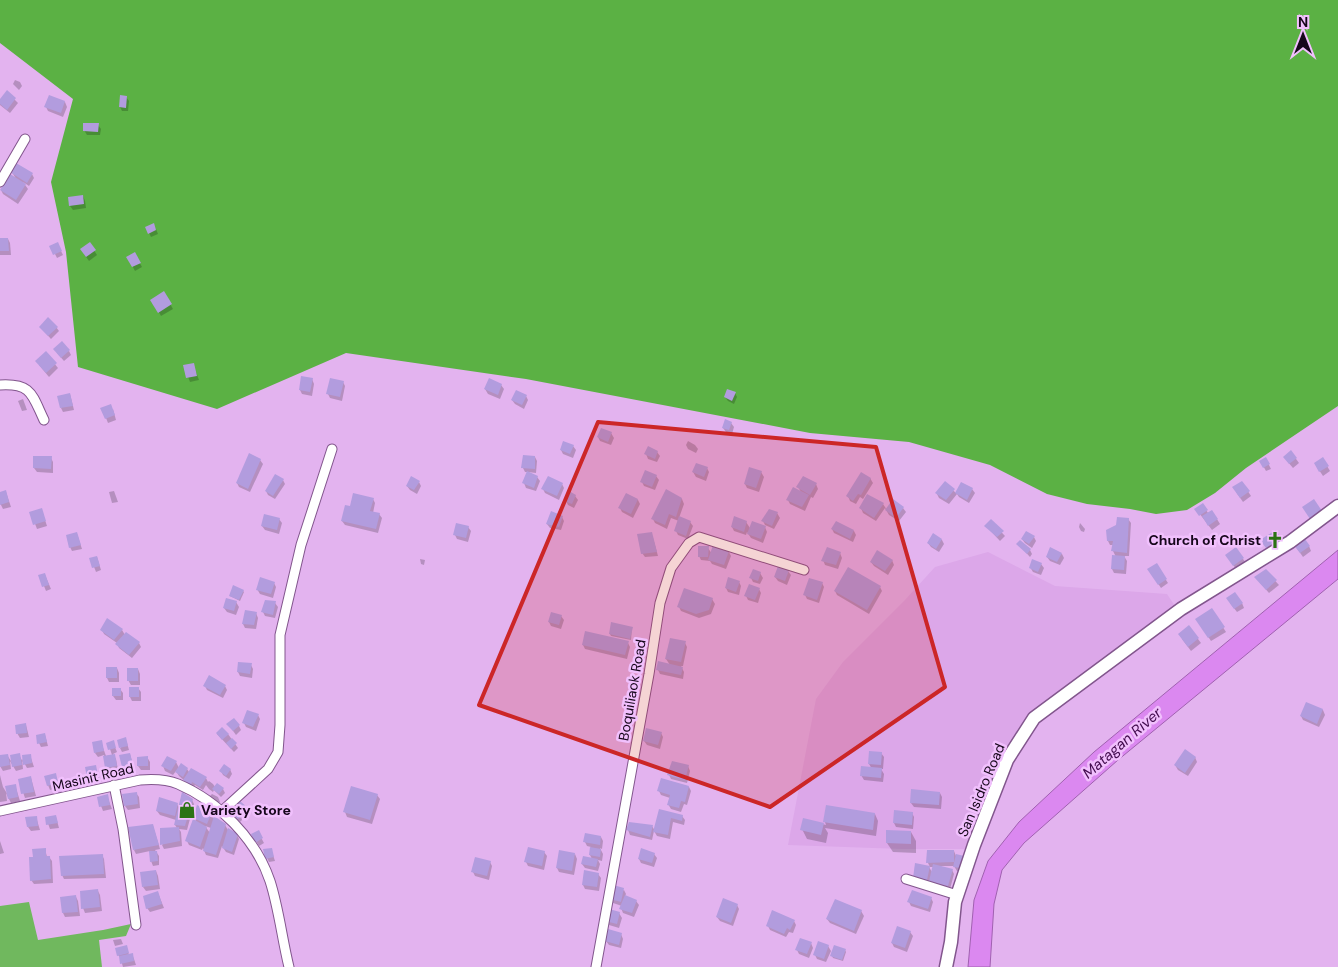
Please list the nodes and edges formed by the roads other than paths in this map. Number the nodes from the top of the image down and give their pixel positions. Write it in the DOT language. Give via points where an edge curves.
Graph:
graph roads {
  1 [pos="25,139"];
  2 [pos="0,182"];
  3 [pos="0,386"];
  4 [pos="44,420"];
  5 [pos="332,449"];
  6 [pos="1338,506"];
  7 [pos="804,570"];
  8 [pos="114,785"];
  9 [pos="0,812"];
  10 [pos="221,812"];
  11 [pos="906,879"];
  12 [pos="957,895"];
  13 [pos="136,925"];
  14 [pos="289,967"];
  15 [pos="596,967"];
  16 [pos="946,967"];
  1 -- 2 [label="street"];
  3 -- 4 [label="street" via="14,384 28,390"];
  5 -- 10 [label="street" via="300,545 280,635 278,752 268,769"];
  6 -- 12 [label="street, San Isidro Road" via="1290,542 1181,609 1034,718 1007,760"];
  7 -- 15 [label="street, Boquiliaok Road" via="699,537 689,543 671,568 660,603"];
  8 -- 9 [label="street, Masinit Road"];
  8 -- 10 [label="street, Masinit Road" via="154,779 176,783"];
  8 -- 13 [label="street"];
  10 -- 14 [label="street, Masinit Road" via="246,838 262,863 270,882"];
  11 -- 12 [label="street"];
  12 -- 16 [label="street, San Isidro Road"];
}
